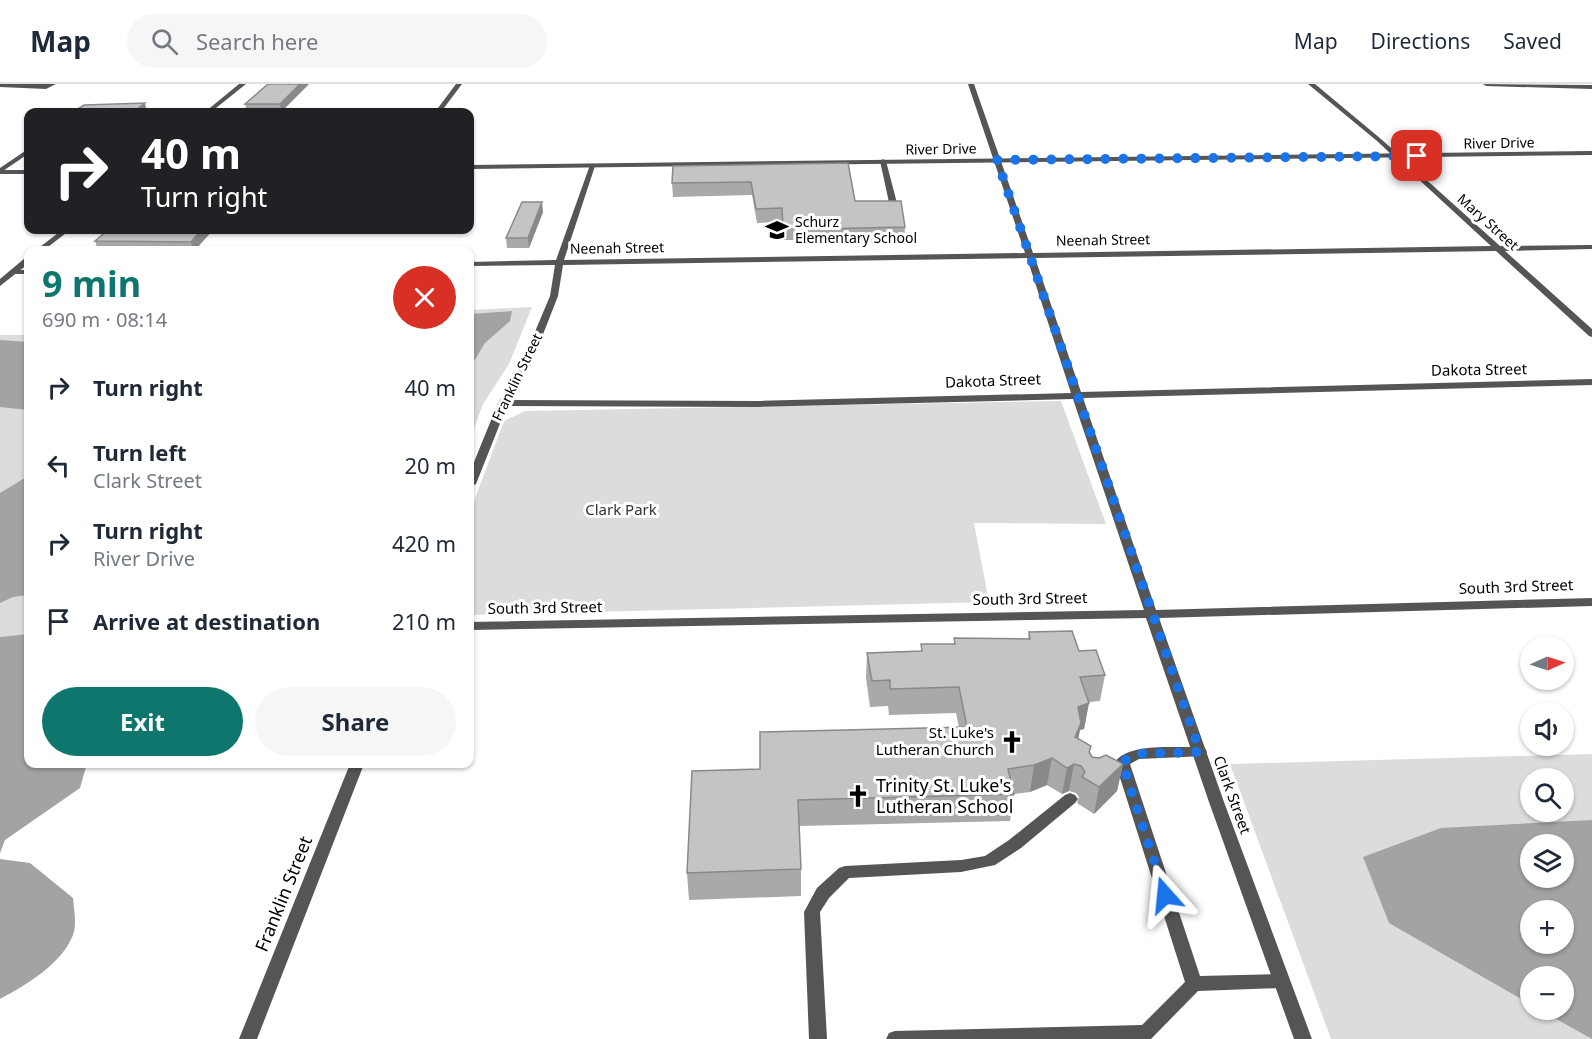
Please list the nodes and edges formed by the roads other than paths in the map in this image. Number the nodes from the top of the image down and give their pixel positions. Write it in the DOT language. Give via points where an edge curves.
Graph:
graph roads {
  1 [pos="53,84"];
  2 [pos="243,84"];
  3 [pos="459,84"];
  4 [pos="971,84"];
  5 [pos="1311,84"];
  6 [pos="1488,84"];
  7 [pos="0,85"];
  8 [pos="1592,87"];
  9 [pos="214,108"];
  10 [pos="441,108"];
  11 [pos="1592,153"];
  12 [pos="24,154"];
  13 [pos="1395,156"];
  14 [pos="997,160"];
  15 [pos="883,161"];
  16 [pos="592,166"];
  17 [pos="474,167"];
  18 [pos="0,172"];
  19 [pos="24,172"];
  20 [pos="894,207"];
  21 [pos="61,234"];
  22 [pos="45,246"];
  23 [pos="1592,247"];
  24 [pos="1498,248"];
  25 [pos="1031,255"];
  26 [pos="24,263"];
  27 [pos="559,263"];
  28 [pos="474,264"];
  29 [pos="14,272"];
  30 [pos="24,272"];
  31 [pos="0,283"];
  32 [pos="1592,334"];
  33 [pos="1592,382"];
  34 [pos="1077,394"];
  35 [pos="503,403"];
  36 [pos="474,474"];
  37 [pos="1592,602"];
  38 [pos="1151,614"];
  39 [pos="474,626"];
  40 [pos="1200,752"];
  41 [pos="355,768"];
  42 [pos="1070,799"];
  43 [pos="1281,981"];
  44 [pos="1194,984"];
  45 [pos="248,1039"];
  46 [pos="818,1039"];
  47 [pos="895,1039"];
  48 [pos="1303,1039"];
  1 -- 7 [label="street"];
  2 -- 9 [label="street"];
  3 -- 10 [label="street"];
  4 -- 14 [label="street, Clark Street"];
  5 -- 13 [label="street, Mary Street"];
  6 -- 8 [label="street"];
  11 -- 13 [label="street, River Drive"];
  12 -- 18 [label="street"];
  13 -- 14 [label="street, River Drive"];
  13 -- 24 [label="street, Mary Street"];
  14 -- 15 [label="street, River Drive"];
  14 -- 25 [label="street, Clark Street"];
  15 -- 16 [label="street, River Drive"];
  15 -- 20 [label="street"];
  16 -- 17 [label="street, River Drive"];
  16 -- 27 [label="street, Franklin Street"];
  18 -- 19 [label="street"];
  21 -- 22 [label="street"];
  23 -- 24 [label="street, Neenah Street"];
  24 -- 25 [label="street, Neenah Street"];
  24 -- 32 [label="street, Mary Street"];
  25 -- 27 [label="street, Neenah Street"];
  25 -- 34 [label="street, Clark Street"];
  26 -- 29 [label="street"];
  27 -- 28 [label="street, Neenah Street"];
  27 -- 35 [label="street, Franklin Street" via="554,296 526,365"];
  29 -- 30 [label="street"];
  29 -- 31 [label="street"];
  33 -- 34 [label="street, Dakota Street"];
  34 -- 35 [label="street, Dakota Street" via="757,404"];
  34 -- 38 [label="street, Clark Street"];
  35 -- 36 [label="street, Franklin Street"];
  37 -- 38 [label="street, South 3rd Street"];
  38 -- 39 [label="street, South 3rd Street"];
  38 -- 40 [label="street, Clark Street"];
  40 -- 43 [label="street, Clark Street"];
  40 -- 44 [label="street" via="1137,754 1117,765"];
  41 -- 45 [label="street, Franklin Street"];
  42 -- 46 [label="street" via="989,861 845,872 823,892 812,912"];
  43 -- 44 [label="street"];
  43 -- 48 [label="street, Clark Street"];
  44 -- 47 [label="street" via="1146,1033"];
}
